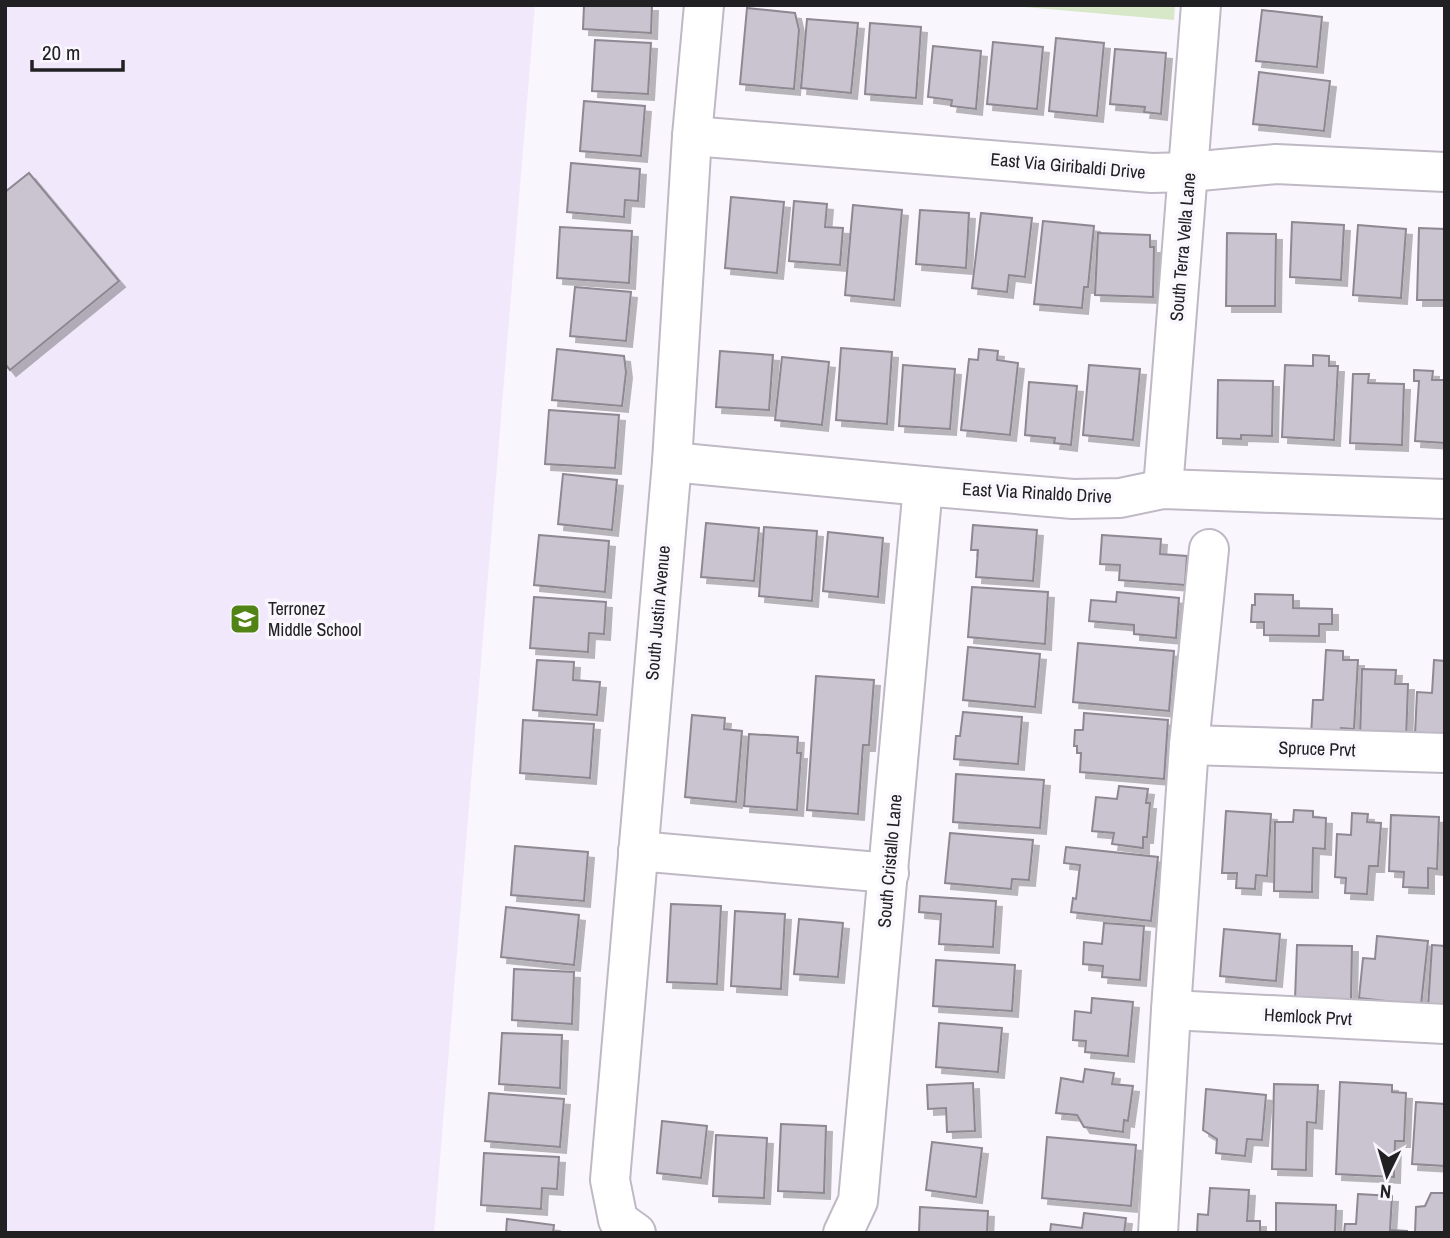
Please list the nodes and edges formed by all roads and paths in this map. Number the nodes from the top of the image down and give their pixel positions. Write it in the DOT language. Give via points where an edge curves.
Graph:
graph roads {
  1 [pos="704,5"];
  2 [pos="1201,5"];
  3 [pos="692,136"];
  4 [pos="1189,172"];
  5 [pos="1445,172"];
  6 [pos="672,461"];
  7 [pos="923,486"];
  8 [pos="1163,489"];
  9 [pos="1445,499"];
  10 [pos="1209,549"];
  11 [pos="1189,745"];
  12 [pos="1445,753"];
  13 [pos="638,851"];
  14 [pos="889,873"];
  15 [pos="1171,1010"];
  16 [pos="1445,1024"];
  17 [pos="627,1226"];
  18 [pos="843,1233"];
  19 [pos="1158,1233"];
  1 -- 3 [label="street, South Justin Avenue"];
  2 -- 4 [label="street, South Terra Vella Lane"];
  3 -- 4 [label="street, East Via Giribaldi Drive" via="1152,173"];
  3 -- 6 [label="street, South Justin Avenue"];
  4 -- 5 [label="street, East Via Giribaldi Drive" via="1276,164"];
  4 -- 8 [label="street, South Terra Vella Lane"];
  6 -- 7 [label="street, East Via Rinaldo Drive"];
  6 -- 13 [label="street, South Justin Avenue"];
  7 -- 8 [label="street, East Via Rinaldo Drive" via="1073,499 1120,498"];
  7 -- 14 [label="street, South Cristallo Lane"];
  8 -- 9 [label="street, East Via Rinaldo Drive"];
  10 -- 11 [label="street"];
  11 -- 12 [label="street, Spruce Prvt"];
  11 -- 15 [label="street"];
  13 -- 14 [label="street"];
  13 -- 17 [label="street, South Justin Avenue" via="610,1181"];
  14 -- 18 [label="street, South Cristallo Lane" via="858,1201"];
  15 -- 16 [label="street, Hemlock Prvt"];
  15 -- 19 [label="street"];
}
